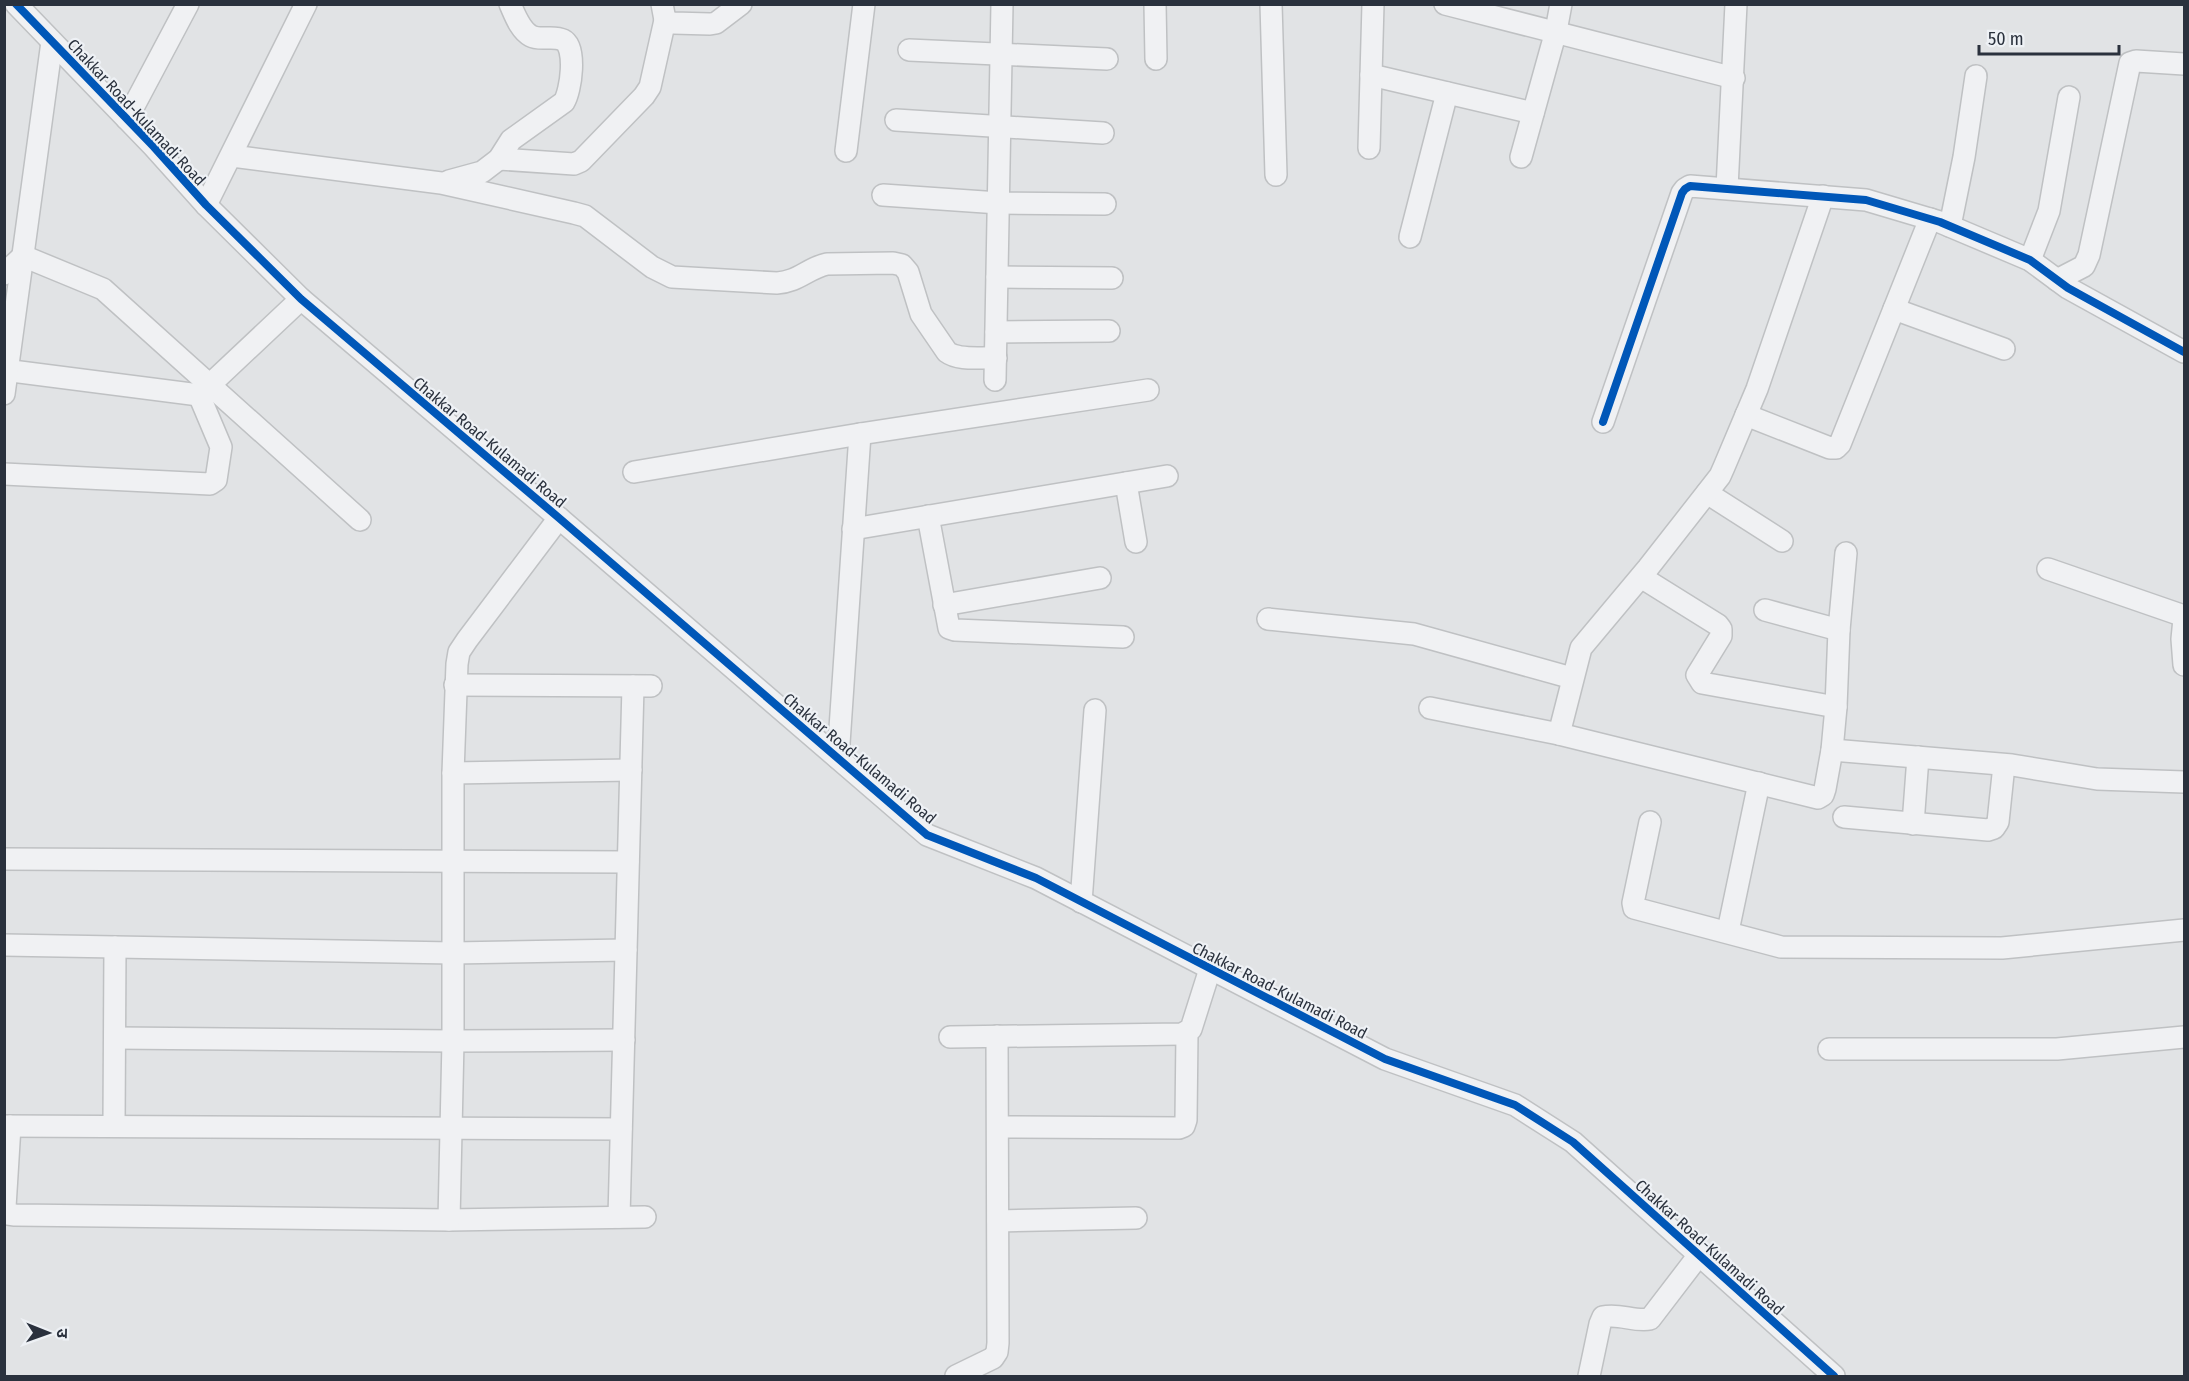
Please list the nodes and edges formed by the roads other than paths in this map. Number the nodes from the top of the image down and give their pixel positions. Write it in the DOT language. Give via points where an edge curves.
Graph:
graph roads {
  1 [pos="16,4"];
  2 [pos="188,4"];
  3 [pos="306,4"];
  4 [pos="510,4"];
  5 [pos="741,4"];
  6 [pos="864,4"];
  7 [pos="1002,4"];
  8 [pos="1155,4"];
  9 [pos="1271,4"];
  10 [pos="1373,4"];
  11 [pos="1445,4"];
  12 [pos="1561,4"];
  13 [pos="1736,4"];
  14 [pos="664,12"];
  15 [pos="1556,32"];
  16 [pos="52,42"];
  17 [pos="909,50"];
  18 [pos="1002,54"];
  19 [pos="1107,59"];
  20 [pos="1156,59"];
  21 [pos="2184,64"];
  22 [pos="1371,75"];
  23 [pos="1976,76"];
  24 [pos="1734,78"];
  25 [pos="1447,93"];
  26 [pos="2069,97"];
  27 [pos="1533,113"];
  28 [pos="127,119"];
  29 [pos="896,120"];
  30 [pos="1000,127"];
  31 [pos="1103,133"];
  32 [pos="1369,148"];
  33 [pos="846,151"];
  34 [pos="232,156"];
  35 [pos="1521,157"];
  36 [pos="499,159"];
  37 [pos="1276,175"];
  38 [pos="441,183"];
  39 [pos="1727,188"];
  40 [pos="883,195"];
  41 [pos="1823,196"];
  42 [pos="999,202"];
  43 [pos="1105,204"];
  44 [pos="206,205"];
  45 [pos="1930,219"];
  46 [pos="1950,226"];
  47 [pos="1410,237"];
  48 [pos="23,256"];
  49 [pos="2031,260"];
  50 [pos="4,274"];
  51 [pos="997,277"];
  52 [pos="1112,278"];
  53 [pos="2063,284"];
  54 [pos="301,299"];
  55 [pos="1894,309"];
  56 [pos="1109,331"];
  57 [pos="996,332"];
  58 [pos="2004,349"];
  59 [pos="2184,352"];
  60 [pos="996,358"];
  61 [pos="6,370"];
  62 [pos="995,380"];
  63 [pos="204,390"];
  64 [pos="1148,390"];
  65 [pos="4,394"];
  66 [pos="1746,415"];
  67 [pos="1603,423"];
  68 [pos="860,434"];
  69 [pos="634,472"];
  70 [pos="4,474"];
  71 [pos="1167,476"];
  72 [pos="1125,483"];
  73 [pos="1707,493"];
  74 [pos="928,516"];
  75 [pos="560,518"];
  76 [pos="360,520"];
  77 [pos="853,529"];
  78 [pos="1782,541"];
  79 [pos="1136,542"];
  80 [pos="1846,553"];
  81 [pos="2048,569"];
  82 [pos="1641,577"];
  83 [pos="1100,578"];
  84 [pos="944,605"];
  85 [pos="1765,610"];
  86 [pos="2184,617"];
  87 [pos="1268,619"];
  88 [pos="1839,630"];
  89 [pos="1122,638"];
  90 [pos="2184,665"];
  91 [pos="1572,678"];
  92 [pos="455,685"];
  93 [pos="1836,706"];
  94 [pos="1430,708"];
  95 [pos="1095,710"];
  96 [pos="1559,734"];
  97 [pos="1841,750"];
  98 [pos="1918,757"];
  99 [pos="838,758"];
  100 [pos="2004,765"];
  101 [pos="631,770"];
  102 [pos="453,774"];
  103 [pos="2184,782"];
  104 [pos="1759,783"];
  105 [pos="1844,817"];
  106 [pos="1650,822"];
  107 [pos="1913,824"];
  108 [pos="4,859"];
  109 [pos="453,860"];
  110 [pos="628,862"];
  111 [pos="1081,902"];
  112 [pos="2184,930"];
  113 [pos="1728,931"];
  114 [pos="4,945"];
  115 [pos="115,947"];
  116 [pos="626,950"];
  117 [pos="453,953"];
  118 [pos="1210,969"];
  119 [pos="1187,1033"];
  120 [pos="997,1036"];
  121 [pos="950,1037"];
  122 [pos="2184,1037"];
  123 [pos="115,1038"];
  124 [pos="624,1040"];
  125 [pos="453,1041"];
  126 [pos="1829,1049"];
  127 [pos="7,1126"];
  128 [pos="114,1126"];
  129 [pos="451,1127"];
  130 [pos="998,1128"];
  131 [pos="621,1129"];
  132 [pos="619,1217"];
  133 [pos="645,1217"];
  134 [pos="1136,1218"];
  135 [pos="449,1220"];
  136 [pos="998,1221"];
  137 [pos="1699,1255"];
  138 [pos="956,1377"];
  139 [pos="1589,1377"];
  140 [pos="1834,1377"];
  1 -- 16 [label="street, Chakkar Road-Kulamadi Road"];
  2 -- 28 [label="street"];
  3 -- 34 [label="street"];
  4 -- 36 [label="street" via="528,35 568,43 570,88 564,102 507,144"];
  5 -- 14 [label="street" via="710,24 673,24"];
  6 -- 33 [label="street"];
  7 -- 18 [label="street"];
  8 -- 20 [label="street"];
  9 -- 37 [label="street"];
  10 -- 22 [label="street"];
  11 -- 15 [label="street"];
  12 -- 15 [label="street"];
  13 -- 24 [label="street"];
  14 -- 36 [label="street" via="650,87 581,161 574,164"];
  15 -- 24 [label="street"];
  15 -- 27 [label="street"];
  16 -- 28 [label="street, Chakkar Road-Kulamadi Road"];
  16 -- 48 [label="street"];
  17 -- 18 [label="street"];
  18 -- 19 [label="street"];
  18 -- 30 [label="street"];
  21 -- 53 [label="street" via="2130,63 2089,255 2084,266"];
  22 -- 25 [label="street"];
  22 -- 32 [label="street"];
  23 -- 46 [label="street"];
  24 -- 39 [label="street"];
  25 -- 27 [label="street"];
  25 -- 47 [label="street"];
  26 -- 49 [label="street" via="2049,211"];
  27 -- 35 [label="street"];
  28 -- 44 [label="street, Chakkar Road-Kulamadi Road"];
  29 -- 30 [label="street"];
  30 -- 31 [label="street"];
  30 -- 42 [label="street"];
  34 -- 38 [label="street"];
  34 -- 44 [label="street"];
  36 -- 38 [label="street" via="479,174"];
  38 -- 60 [label="street" via="585,216 652,267 672,277 785,283 827,264 893,263 908,272 921,314 947,352 952,356"];
  39 -- 41 [label="street"];
  39 -- 67 [label="street" via="1690,186 1682,193"];
  40 -- 42 [label="street"];
  41 -- 45 [label="street" via="1876,202"];
  41 -- 66 [label="street"];
  42 -- 43 [label="street"];
  42 -- 51 [label="street"];
  44 -- 54 [label="street, Chakkar Road-Kulamadi Road"];
  45 -- 46 [label="street"];
  45 -- 55 [label="street"];
  46 -- 49 [label="street"];
  48 -- 50 [label="street"];
  48 -- 61 [label="street"];
  48 -- 63 [label="street" via="103,290"];
  49 -- 53 [label="street"];
  51 -- 52 [label="street"];
  51 -- 57 [label="street"];
  53 -- 59 [label="street"];
  54 -- 63 [label="street"];
  54 -- 75 [label="street, Chakkar Road-Kulamadi Road"];
  55 -- 58 [label="street"];
  55 -- 66 [label="street" via="1836,448"];
  56 -- 57 [label="street"];
  57 -- 60 [label="street"];
  60 -- 62 [label="street"];
  61 -- 63 [label="street"];
  61 -- 65 [label="street"];
  63 -- 70 [label="street" via="221,447 216,480 210,484"];
  63 -- 76 [label="street"];
  64 -- 68 [label="street"];
  66 -- 73 [label="street" via="1720,476"];
  68 -- 69 [label="street"];
  68 -- 77 [label="street"];
  71 -- 72 [label="street"];
  72 -- 74 [label="street"];
  72 -- 79 [label="street"];
  73 -- 78 [label="street"];
  73 -- 82 [label="street"];
  74 -- 77 [label="street"];
  74 -- 84 [label="street"];
  75 -- 92 [label="street" via="459,652"];
  75 -- 99 [label="street, Chakkar Road-Kulamadi Road"];
  77 -- 99 [label="street"];
  80 -- 88 [label="street"];
  81 -- 86 [label="street"];
  82 -- 91 [label="street" via="1584,642"];
  82 -- 93 [label="street" via="1721,629 1721,636 1697,675 1702,683"];
  83 -- 84 [label="street"];
  84 -- 89 [label="street" via="949,628 955,630"];
  85 -- 88 [label="street"];
  86 -- 90 [label="street"];
  87 -- 91 [label="street" via="1414,634"];
  88 -- 93 [label="street"];
  91 -- 96 [label="street"];
  92 -- 101 [label="street" via="642,686"];
  92 -- 102 [label="street"];
  93 -- 97 [label="street"];
  94 -- 96 [label="street"];
  95 -- 111 [label="street"];
  96 -- 104 [label="street"];
  97 -- 98 [label="street"];
  97 -- 104 [label="street" via="1823,795 1812,797"];
  98 -- 100 [label="street"];
  98 -- 107 [label="street"];
  99 -- 111 [label="street, Chakkar Road-Kulamadi Road" via="927,835 1036,879"];
  100 -- 103 [label="street" via="2097,779"];
  100 -- 107 [label="street" via="1998,822 1994,828"];
  101 -- 102 [label="street"];
  101 -- 110 [label="street"];
  102 -- 109 [label="street"];
  104 -- 113 [label="street"];
  105 -- 107 [label="street"];
  106 -- 113 [label="street" via="1634,908"];
  108 -- 109 [label="street"];
  109 -- 110 [label="street"];
  109 -- 117 [label="street"];
  110 -- 116 [label="street"];
  111 -- 118 [label="street, Chakkar Road-Kulamadi Road"];
  112 -- 113 [label="street" via="2002,948 1774,946"];
  114 -- 115 [label="street"];
  115 -- 117 [label="street"];
  115 -- 123 [label="street"];
  116 -- 117 [label="street"];
  116 -- 124 [label="street"];
  117 -- 125 [label="street"];
  118 -- 119 [label="street"];
  118 -- 137 [label="street, Chakkar Road-Kulamadi Road" via="1385,1059 1515,1104 1573,1142"];
  119 -- 120 [label="street"];
  119 -- 130 [label="street" via="1184,1126"];
  120 -- 121 [label="street"];
  120 -- 130 [label="street"];
  122 -- 126 [label="street" via="2057,1049"];
  123 -- 125 [label="street"];
  123 -- 128 [label="street"];
  124 -- 125 [label="street"];
  124 -- 131 [label="street"];
  125 -- 129 [label="street"];
  127 -- 128 [label="street"];
  127 -- 135 [label="street" via="8,1214"];
  128 -- 129 [label="street"];
  129 -- 131 [label="street"];
  129 -- 135 [label="street"];
  130 -- 136 [label="street"];
  131 -- 132 [label="street"];
  132 -- 133 [label="street"];
  132 -- 135 [label="street"];
  134 -- 136 [label="street"];
  136 -- 138 [label="street" via="997,1352 993,1358"];
  137 -- 139 [label="street" via="1650,1318 1603,1317"];
  137 -- 140 [label="street, Chakkar Road-Kulamadi Road"];
}
